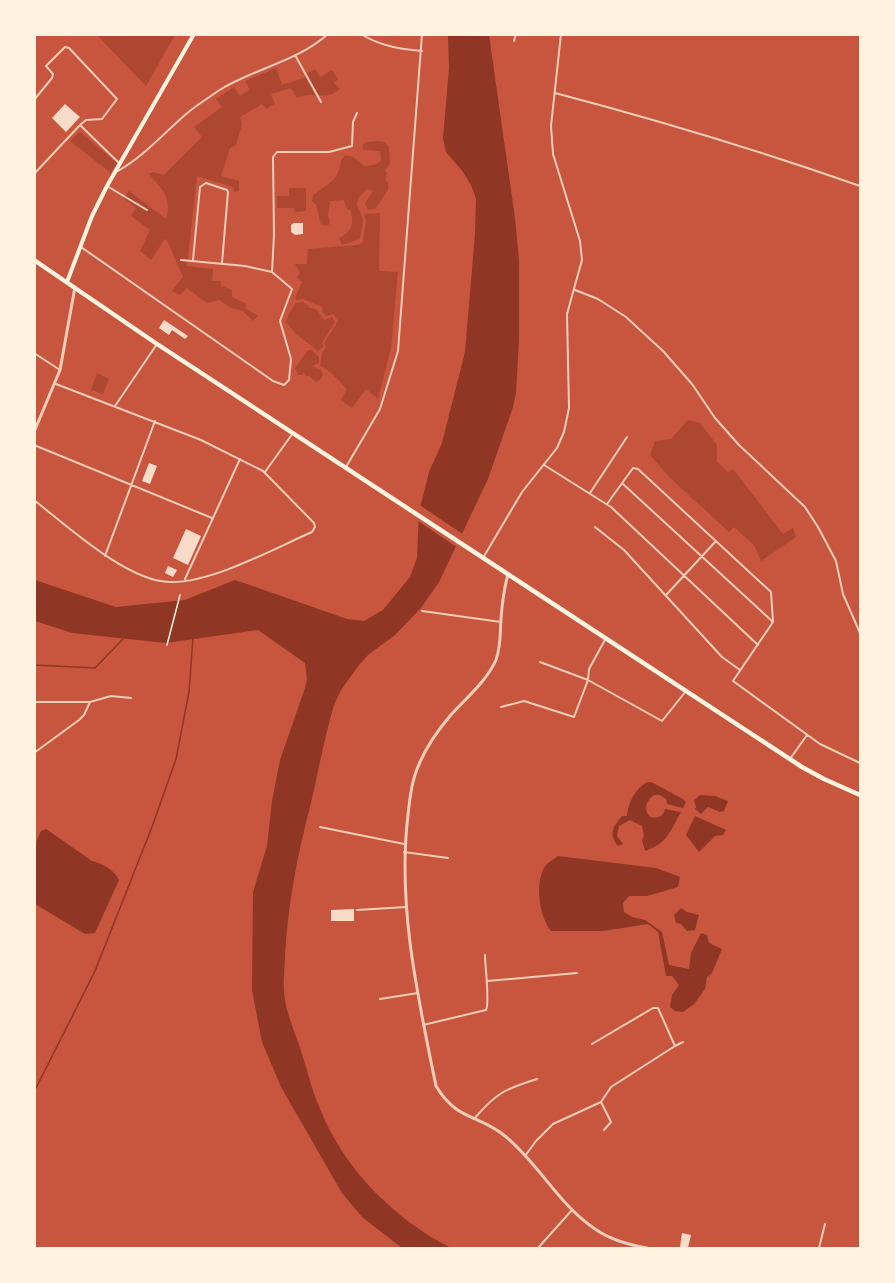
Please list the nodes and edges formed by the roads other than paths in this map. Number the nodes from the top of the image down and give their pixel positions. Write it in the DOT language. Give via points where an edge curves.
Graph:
graph roads {
  1 [pos="194,34"];
  2 [pos="328,34"];
  3 [pos="362,34"];
  4 [pos="422,34"];
  5 [pos="516,34"];
  6 [pos="561,34"];
  7 [pos="514,41"];
  8 [pos="422,51"];
  9 [pos="295,55"];
  10 [pos="555,93"];
  11 [pos="34,100"];
  12 [pos="321,102"];
  13 [pos="357,113"];
  14 [pos="80,125"];
  15 [pos="120,163"];
  16 [pos="115,172"];
  17 [pos="34,174"];
  18 [pos="107,186"];
  19 [pos="861,186"];
  20 [pos="147,210"];
  21 [pos="81,247"];
  22 [pos="34,260"];
  23 [pos="181,260"];
  24 [pos="193,260"];
  25 [pos="222,263"];
  26 [pos="273,272"];
  27 [pos="67,282"];
  28 [pos="75,287"];
  29 [pos="575,290"];
  30 [pos="158,344"];
  31 [pos="34,353"];
  32 [pos="60,370"];
  33 [pos="56,384"];
  34 [pos="115,406"];
  35 [pos="154,421"];
  36 [pos="34,432"];
  37 [pos="293,433"];
  38 [pos="627,437"];
  39 [pos="34,445"];
  40 [pos="240,459"];
  41 [pos="544,465"];
  42 [pos="349,469"];
  43 [pos="265,472"];
  44 [pos="622,484"];
  45 [pos="132,485"];
  46 [pos="590,493"];
  47 [pos="34,500"];
  48 [pos="607,504"];
  49 [pos="212,518"];
  50 [pos="595,527"];
  51 [pos="716,541"];
  52 [pos="105,556"];
  53 [pos="702,557"];
  54 [pos="483,559"];
  55 [pos="508,574"];
  56 [pos="685,576"];
  57 [pos="184,580"];
  58 [pos="666,594"];
  59 [pos="422,611"];
  60 [pos="501,622"];
  61 [pos="773,622"];
  62 [pos="861,633"];
  63 [pos="606,638"];
  64 [pos="758,645"];
  65 [pos="540,662"];
  66 [pos="740,670"];
  67 [pos="588,680"];
  68 [pos="687,690"];
  69 [pos="131,698"];
  70 [pos="34,702"];
  71 [pos="90,702"];
  72 [pos="501,707"];
  73 [pos="807,735"];
  74 [pos="34,753"];
  75 [pos="790,759"];
  76 [pos="861,763"];
  77 [pos="861,795"];
  78 [pos="320,827"];
  79 [pos="404,844"];
  80 [pos="404,852"];
  81 [pos="448,858"];
  82 [pos="406,908"];
  83 [pos="357,910"];
  84 [pos="485,955"];
  85 [pos="577,974"];
  86 [pos="485,981"];
  87 [pos="418,993"];
  88 [pos="380,999"];
  89 [pos="423,1025"];
  90 [pos="683,1042"];
  91 [pos="592,1044"];
  92 [pos="675,1046"];
  93 [pos="537,1079"];
  94 [pos="601,1102"];
  95 [pos="474,1119"];
  96 [pos="604,1130"];
  97 [pos="525,1156"];
  98 [pos="572,1209"];
  99 [pos="825,1224"];
  100 [pos="538,1248"];
  101 [pos="647,1248"];
  102 [pos="819,1248"];
  1 -- 15 [label="main road"];
  2 -- 9 [label="street"];
  3 -- 8 [label="street" via="391,47"];
  4 -- 8 [label="street"];
  5 -- 7 [label="street"];
  6 -- 10 [label="street"];
  8 -- 42 [label="street" via="398,351 380,409"];
  9 -- 12 [label="street"];
  9 -- 16 [label="street" via="220,90 186,114 151,148"];
  10 -- 19 [label="street"];
  10 -- 29 [label="street" via="553,154 580,241 582,260"];
  11 -- 14 [label="street" via="52,78 46,66 65,47 69,48 117,99 102,119 86,120"];
  13 -- 26 [label="street" via="352,146 329,152 277,152 273,157"];
  14 -- 15 [label="street"];
  14 -- 17 [label="street"];
  15 -- 16 [label="main road"];
  16 -- 18 [label="main road"];
  18 -- 20 [label="street"];
  18 -- 21 [label="main road"];
  21 -- 26 [label="street" via="284,385 289,380 291,359 280,321 292,289"];
  21 -- 27 [label="main road"];
  22 -- 27 [label="highway"];
  23 -- 24 [label="street"];
  24 -- 25 [label="street"];
  24 -- 25 [label="street" via="200,187 206,183 228,192"];
  25 -- 26 [label="street"];
  27 -- 28 [label="highway"];
  28 -- 30 [label="highway"];
  28 -- 32 [label="street"];
  29 -- 41 [label="street" via="567,314 567,416 557,448"];
  29 -- 62 [label="street" via="626,317 663,351 739,445 805,507 836,561 843,594"];
  30 -- 34 [label="street"];
  30 -- 37 [label="highway"];
  31 -- 32 [label="street"];
  32 -- 33 [label="street"];
  33 -- 34 [label="street"];
  33 -- 36 [label="street"];
  34 -- 35 [label="street"];
  35 -- 40 [label="street"];
  35 -- 45 [label="street"];
  37 -- 42 [label="highway"];
  37 -- 43 [label="street"];
  38 -- 46 [label="street"];
  39 -- 45 [label="street"];
  40 -- 43 [label="street"];
  40 -- 49 [label="street"];
  41 -- 46 [label="street"];
  41 -- 54 [label="street" via="512,507"];
  42 -- 54 [label="highway"];
  43 -- 57 [label="street" via="315,523 312,532 204,578"];
  44 -- 48 [label="street"];
  44 -- 51 [label="street" via="633,468 638,469"];
  44 -- 53 [label="street"];
  45 -- 49 [label="street"];
  45 -- 52 [label="street"];
  46 -- 48 [label="street"];
  47 -- 52 [label="street"];
  48 -- 56 [label="street"];
  49 -- 57 [label="street"];
  50 -- 58 [label="street" via="624,550"];
  51 -- 53 [label="street"];
  51 -- 61 [label="street" via="771,592"];
  52 -- 57 [label="street" via="147,577 170,582"];
  53 -- 56 [label="street"];
  53 -- 61 [label="street"];
  54 -- 55 [label="highway"];
  55 -- 60 [label="street"];
  55 -- 63 [label="highway"];
  56 -- 58 [label="street"];
  56 -- 64 [label="street"];
  58 -- 66 [label="street" via="722,657"];
  59 -- 60 [label="street"];
  60 -- 79 [label="street" via="496,659 486,678 449,717 420,762 412,783"];
  61 -- 64 [label="street"];
  63 -- 67 [label="street" via="589,669"];
  63 -- 68 [label="highway"];
  64 -- 66 [label="street"];
  65 -- 67 [label="street"];
  66 -- 73 [label="street" via="734,681"];
  67 -- 68 [label="street" via="662,721"];
  67 -- 72 [label="street" via="574,717 524,702"];
  68 -- 75 [label="highway"];
  69 -- 71 [label="street" via="111,696"];
  70 -- 71 [label="street"];
  71 -- 74 [label="street" via="79,720"];
  73 -- 75 [label="street"];
  73 -- 76 [label="street"];
  75 -- 77 [label="highway"];
  78 -- 79 [label="street"];
  79 -- 80 [label="street"];
  80 -- 81 [label="street"];
  80 -- 82 [label="street"];
  82 -- 83 [label="street"];
  82 -- 87 [label="street"];
  84 -- 86 [label="street"];
  85 -- 86 [label="street"];
  86 -- 89 [label="street" via="486,1010"];
  87 -- 88 [label="street"];
  87 -- 89 [label="street"];
  89 -- 95 [label="street" via="436,1086 457,1111"];
  90 -- 92 [label="street"];
  91 -- 92 [label="street" via="658,1008"];
  92 -- 94 [label="street" via="611,1087"];
  93 -- 95 [label="street" via="498,1094"];
  94 -- 96 [label="street" via="611,1122"];
  94 -- 97 [label="street" via="554,1124"];
  95 -- 97 [label="street" via="502,1133"];
  97 -- 98 [label="street"];
  98 -- 100 [label="street"];
  98 -- 101 [label="street" via="596,1231"];
  99 -- 102 [label="street"];
}
